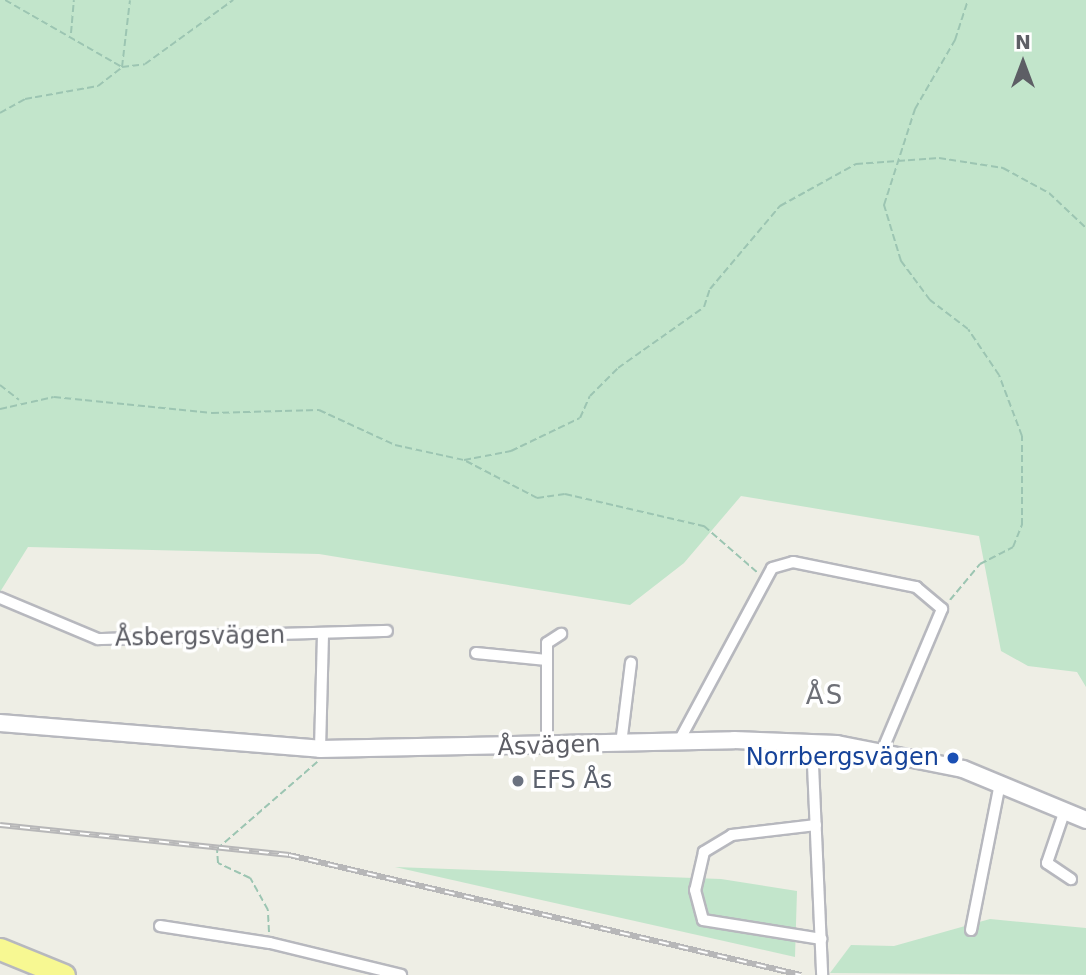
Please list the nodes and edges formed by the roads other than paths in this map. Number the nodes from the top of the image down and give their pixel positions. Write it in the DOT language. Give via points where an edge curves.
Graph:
graph roads {
  1 [pos="0,598"];
  2 [pos="387,631"];
  3 [pos="561,634"];
  4 [pos="323,635"];
  5 [pos="475,653"];
  6 [pos="547,660"];
  7 [pos="631,663"];
  8 [pos="0,723"];
  9 [pos="679,741"];
  10 [pos="812,742"];
  11 [pos="621,744"];
  12 [pos="547,746"];
  13 [pos="320,749"];
  14 [pos="883,749"];
  15 [pos="1000,784"];
  16 [pos="1065,810"];
  17 [pos="1086,820"];
  18 [pos="816,825"];
  19 [pos="1071,879"];
  20 [pos="160,926"];
  21 [pos="971,930"];
  22 [pos="821,939"];
  23 [pos="0,948"];
  24 [pos="0,964"];
  25 [pos="26,975"];
  26 [pos="64,975"];
  27 [pos="401,975"];
  28 [pos="822,975"];
  1 -- 4 [label="street, Åsbergsvägen" via="97,639"];
  2 -- 4 [label="street, Åsbergsvägen"];
  3 -- 6 [label="street" via="547,643"];
  4 -- 13 [label="street"];
  5 -- 6 [label="street"];
  6 -- 12 [label="street"];
  7 -- 11 [label="street"];
  8 -- 13 [label="street, Åsvägen"];
  9 -- 10 [label="street, Åsvägen"];
  9 -- 11 [label="street, Åsvägen"];
  9 -- 14 [label="street" via="778,562 916,587 942,609"];
  10 -- 14 [label="street, Åsvägen"];
  10 -- 18 [label="street"];
  11 -- 12 [label="street, Åsvägen"];
  12 -- 13 [label="street, Åsvägen"];
  14 -- 15 [label="street, Åsvägen"];
  15 -- 16 [label="street, Åsvägen"];
  15 -- 21 [label="street"];
  16 -- 17 [label="street, Åsvägen"];
  16 -- 19 [label="street" via="1047,863"];
  18 -- 22 [label="street"];
  18 -- 22 [label="street" via="732,835 704,852 695,890 703,920"];
  20 -- 27 [label="street" via="270,943"];
  22 -- 28 [label="street"];
  23 -- 26 [label="highway"];
  24 -- 25 [label="highway"];
}
